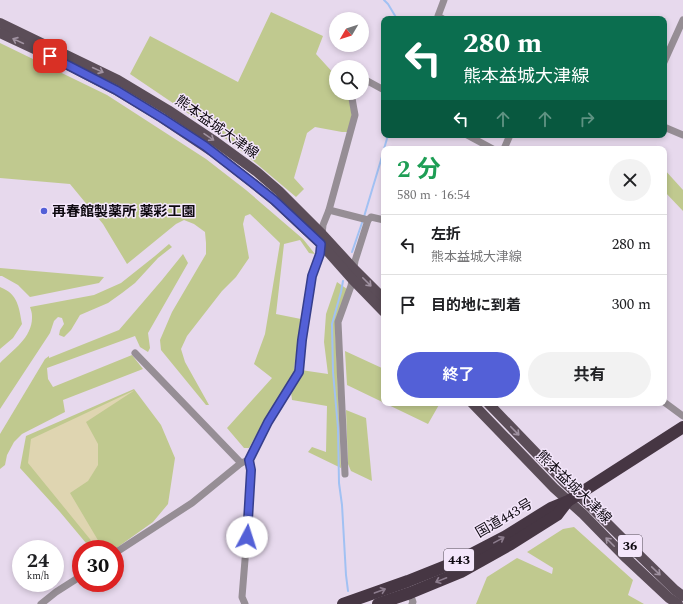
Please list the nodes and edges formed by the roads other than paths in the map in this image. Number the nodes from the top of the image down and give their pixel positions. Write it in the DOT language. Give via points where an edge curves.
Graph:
graph roads {
  1 [pos="444,0"];
  2 [pos="438,16"];
  3 [pos="683,20"];
  4 [pos="0,23"];
  5 [pos="0,33"];
  6 [pos="667,55"];
  7 [pos="369,82"];
  8 [pos="381,88"];
  9 [pos="352,100"];
  10 [pos="667,128"];
  11 [pos="683,135"];
  12 [pos="473,138"];
  13 [pos="487,146"];
  14 [pos="329,210"];
  15 [pos="364,219"];
  16 [pos="381,219"];
  17 [pos="322,234"];
  18 [pos="321,244"];
  19 [pos="353,274"];
  20 [pos="381,297"];
  21 [pos="381,308"];
  22 [pos="135,353"];
  23 [pos="667,404"];
  24 [pos="475,406"];
  25 [pos="491,406"];
  26 [pos="683,416"];
  27 [pos="683,427"];
  28 [pos="249,460"];
  29 [pos="241,463"];
  30 [pos="345,474"];
  31 [pos="573,498"];
  32 [pos="124,547"];
  33 [pos="72,582"];
  34 [pos="673,597"];
  35 [pos="411,598"];
  36 [pos="41,604"];
  37 [pos="245,604"];
  38 [pos="343,604"];
  39 [pos="378,604"];
  40 [pos="678,604"];
  1 -- 2 [label="street"];
  3 -- 6 [label="street"];
  4 -- 17 [label="main road, 熊本益城大津線, one-way" via="118,80 168,110 257,172"];
  18 -- 5 [label="main road, 熊本益城大津線, one-way" via="274,200 205,146 116,90"];
  7 -- 8 [label="street"];
  9 -- 14 [label="street" via="355,115"];
  10 -- 11 [label="street"];
  12 -- 13 [label="street"];
  14 -- 15 [label="street"];
  14 -- 17 [label="street"];
  15 -- 16 [label="street" via="371,217"];
  15 -- 19 [label="street"];
  17 -- 18 [label="street"];
  17 -- 19 [label="main road, 熊本益城大津線"];
  18 -- 19 [label="main road, 熊本益城大津線"];
  18 -- 28 [label="street" via="312,276 299,372 268,422"];
  19 -- 20 [label="main road, 熊本益城大津線, one-way"];
  19 -- 21 [label="main road, 熊本益城大津線"];
  19 -- 30 [label="street" via="338,322"];
  22 -- 29 [label="street"];
  23 -- 26 [label="street"];
  24 -- 31 [label="main road, 熊本益城大津線 / 36" via="554,488"];
  25 -- 31 [label="main road, 熊本益城大津線 / 36, one-way" via="564,482"];
  27 -- 31 [label="highway, 国道443号 / 443"];
  28 -- 29 [label="street"];
  28 -- 37 [label="street" via="251,470 242,596"];
  29 -- 32 [label="street" via="192,503"];
  31 -- 34 [label="main road, 熊本益城大津線 / 36" via="583,514 624,556"];
  31 -- 35 [label="highway, 国道443号 / 443, one-way" via="557,515 511,544"];
  38 -- 31 [label="highway, 国道443号 / 443, one-way" via="458,561"];
  33 -- 36 [label="street"];
  34 -- 40 [label="main road, 熊本益城大津線 / 36"];
  35 -- 39 [label="highway, 国道443号 / 443"];
}
